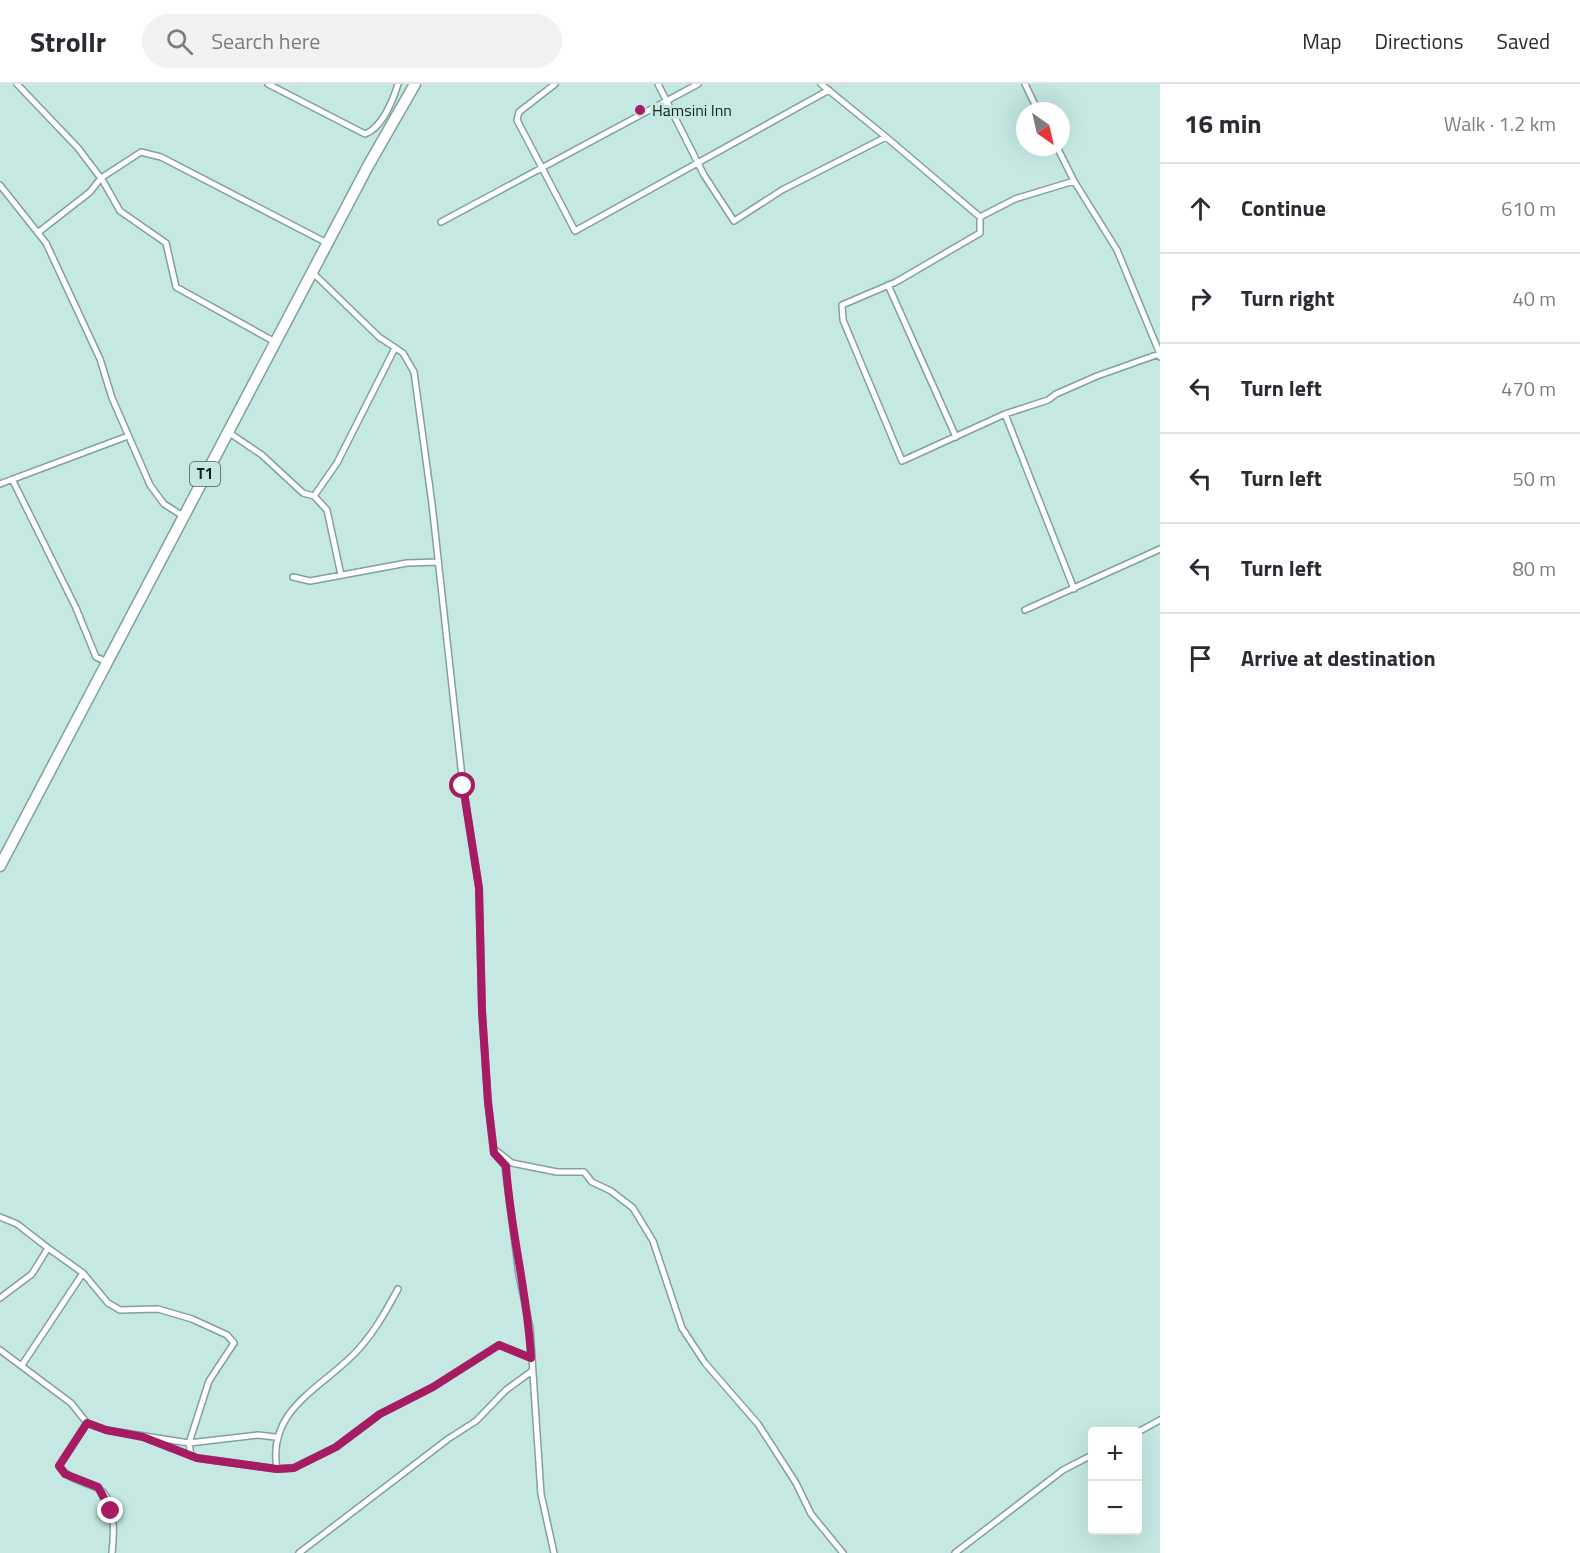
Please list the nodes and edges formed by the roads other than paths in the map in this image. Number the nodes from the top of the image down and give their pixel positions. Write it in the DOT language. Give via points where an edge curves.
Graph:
graph roads {
  1 [pos="17,84"];
  2 [pos="268,84"];
  3 [pos="398,84"];
  4 [pos="415,84"];
  5 [pos="555,84"];
  6 [pos="658,84"];
  7 [pos="698,84"];
  8 [pos="821,84"];
  9 [pos="1025,84"];
  10 [pos="829,90"];
  11 [pos="667,101"];
  12 [pos="1034,102"];
  13 [pos="886,137"];
  14 [pos="1062,156"];
  15 [pos="698,162"];
  16 [pos="542,168"];
  17 [pos="101,178"];
  18 [pos="1074,181"];
  19 [pos="0,185"];
  20 [pos="980,217"];
  21 [pos="441,222"];
  22 [pos="40,231"];
  23 [pos="327,243"];
  24 [pos="312,272"];
  25 [pos="888,285"];
  26 [pos="275,342"];
  27 [pos="396,348"];
  28 [pos="1160,355"];
  29 [pos="1005,414"];
  30 [pos="228,432"];
  31 [pos="128,436"];
  32 [pos="956,436"];
  33 [pos="12,479"];
  34 [pos="0,484"];
  35 [pos="314,496"];
  36 [pos="183,516"];
  37 [pos="1160,549"];
  38 [pos="438,562"];
  39 [pos="342,575"];
  40 [pos="293,577"];
  41 [pos="1074,589"];
  42 [pos="1025,610"];
  43 [pos="107,662"];
  44 [pos="0,866"];
  45 [pos="494,1149"];
  46 [pos="0,1217"];
  47 [pos="48,1248"];
  48 [pos="82,1273"];
  49 [pos="399,1289"];
  50 [pos="0,1298"];
  51 [pos="0,1350"];
  52 [pos="531,1358"];
  53 [pos="22,1365"];
  54 [pos="532,1371"];
  55 [pos="1160,1420"];
  56 [pos="87,1423"];
  57 [pos="1142,1429"];
  58 [pos="143,1437"];
  59 [pos="276,1437"];
  60 [pos="189,1443"];
  61 [pos="191,1456"];
  62 [pos="1088,1457"];
  63 [pos="277,1469"];
  64 [pos="555,1551"];
  65 [pos="112,1553"];
  66 [pos="299,1553"];
  67 [pos="843,1553"];
  68 [pos="955,1553"];
  1 -- 17 [label="street"];
  2 -- 3 [label="street" via="365,134 373,131 381,119"];
  4 -- 23 [label="highway, T1"];
  5 -- 16 [label="street" via="519,112 517,120"];
  6 -- 11 [label="street"];
  7 -- 11 [label="street"];
  8 -- 10 [label="street"];
  9 -- 12 [label="street"];
  10 -- 13 [label="street"];
  10 -- 15 [label="street"];
  11 -- 15 [label="street"];
  11 -- 16 [label="street"];
  13 -- 15 [label="street" via="782,190 734,221"];
  13 -- 20 [label="street"];
  14 -- 18 [label="street"];
  15 -- 16 [label="street" via="575,231"];
  16 -- 21 [label="street"];
  17 -- 22 [label="street" via="90,192"];
  17 -- 23 [label="street" via="141,152 160,157"];
  17 -- 26 [label="street" via="120,211 166,243 176,287"];
  18 -- 20 [label="street" via="1015,200"];
  18 -- 28 [label="street" via="1117,250"];
  19 -- 22 [label="street"];
  20 -- 25 [label="street" via="980,233"];
  22 -- 31 [label="street" via="100,359"];
  23 -- 24 [label="highway, T1"];
  24 -- 26 [label="highway, T1"];
  24 -- 27 [label="street" via="348,309"];
  25 -- 32 [label="street"];
  25 -- 32 [label="street" via="842,305 843,320 902,461"];
  26 -- 30 [label="highway, T1"];
  27 -- 35 [label="street" via="337,463"];
  27 -- 38 [label="street" via="414,372"];
  28 -- 29 [label="street"];
  29 -- 32 [label="street"];
  29 -- 41 [label="street"];
  30 -- 35 [label="street" via="262,455 303,492"];
  30 -- 36 [label="highway, T1"];
  31 -- 33 [label="street"];
  31 -- 36 [label="street" via="150,485 164,504"];
  33 -- 34 [label="street"];
  33 -- 43 [label="street" via="96,657"];
  35 -- 39 [label="street" via="327,510"];
  36 -- 43 [label="highway, T1"];
  37 -- 41 [label="street"];
  38 -- 39 [label="street" via="407,563"];
  38 -- 45 [label="street" via="463,786 479,888 482,1011"];
  39 -- 40 [label="street" via="310,581"];
  41 -- 42 [label="street"];
  43 -- 44 [label="highway, T1"];
  45 -- 52 [label="street" via="506,1166"];
  45 -- 67 [label="street" via="512,1163 557,1172 584,1172 592,1182 633,1208 653,1241 682,1328 705,1363 758,1424 811,1514"];
  46 -- 47 [label="street" via="17,1224"];
  47 -- 48 [label="street"];
  47 -- 50 [label="street" via="32,1274"];
  48 -- 53 [label="street"];
  48 -- 60 [label="street" via="108,1303 120,1310 158,1310 192,1319 227,1335 234,1343 209,1381"];
  49 -- 59 [label="street" via="351,1357 307,1394"];
  51 -- 53 [label="street"];
  52 -- 54 [label="street"];
  52 -- 63 [label="street" via="499,1345 433,1387 380,1414 313,1460 294,1468"];
  53 -- 56 [label="street" via="71,1403"];
  54 -- 64 [label="street" via="541,1494"];
  54 -- 66 [label="street" via="506,1390 477,1421"];
  55 -- 57 [label="street"];
  56 -- 58 [label="street"];
  56 -- 65 [label="street" via="59,1466 65,1474 98,1487 105,1495 111,1511"];
  58 -- 60 [label="street"];
  58 -- 61 [label="street"];
  59 -- 60 [label="street" via="258,1435"];
  59 -- 63 [label="street"];
  60 -- 61 [label="street"];
  61 -- 63 [label="street"];
  62 -- 68 [label="street" via="1063,1470"];
}
